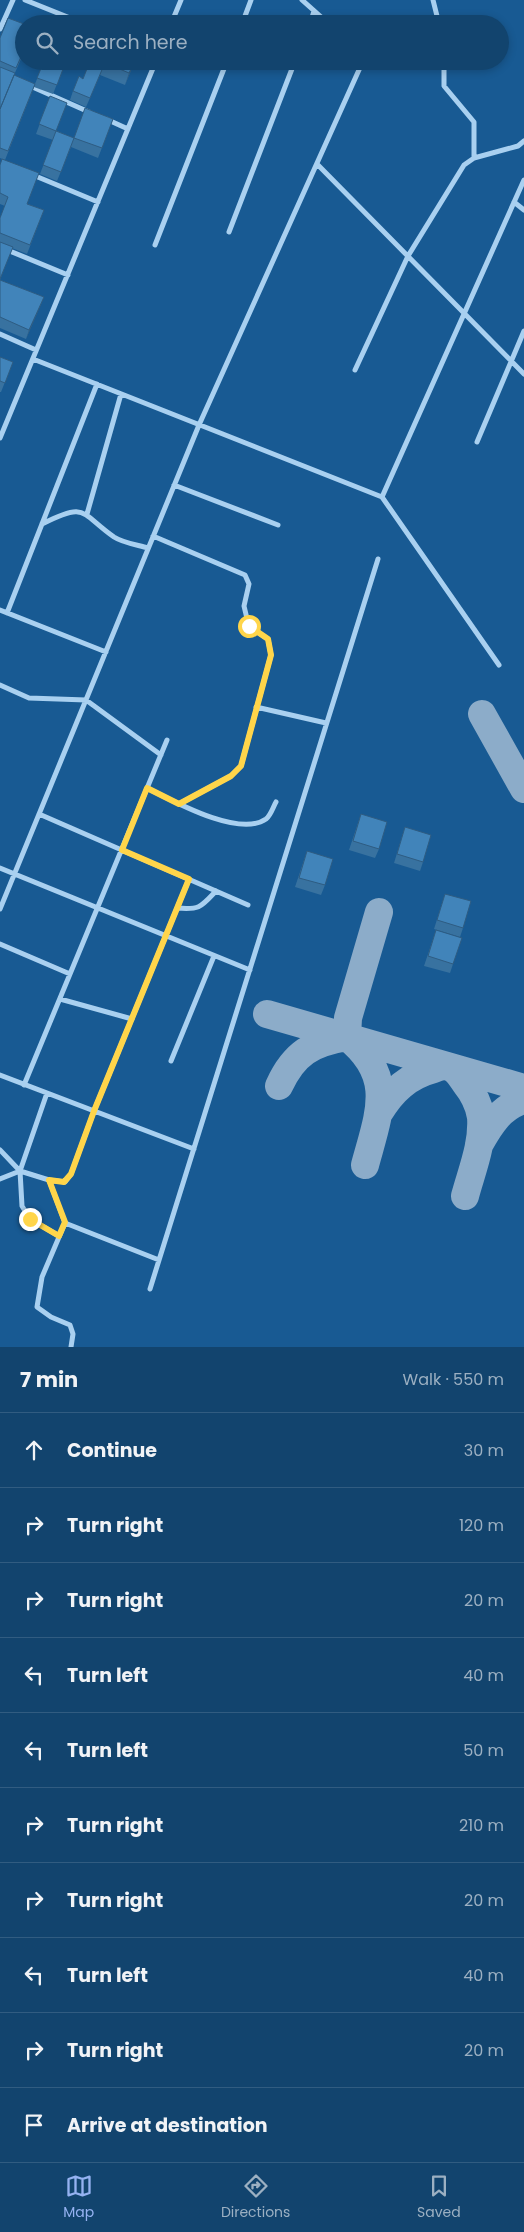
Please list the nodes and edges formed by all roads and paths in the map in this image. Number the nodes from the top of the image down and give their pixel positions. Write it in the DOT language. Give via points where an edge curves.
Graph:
graph roads {
  1 [pos="13,0"];
  2 [pos="25,0"];
  3 [pos="181,0"];
  4 [pos="251,0"];
  5 [pos="302,0"];
  6 [pos="433,0"];
  7 [pos="314,11"];
  8 [pos="62,15"];
  9 [pos="175,15"];
  10 [pos="245,15"];
  11 [pos="313,15"];
  12 [pos="319,15"];
  13 [pos="437,15"];
  14 [pos="0,29"];
  15 [pos="152,70"];
  16 [pos="223,70"];
  17 [pos="292,70"];
  18 [pos="359,70"];
  19 [pos="444,70"];
  20 [pos="18,81"];
  21 [pos="91,113"];
  22 [pos="100,117"];
  23 [pos="128,129"];
  24 [pos="524,141"];
  25 [pos="474,158"];
  26 [pos="317,164"];
  27 [pos="27,173"];
  28 [pos="524,180"];
  29 [pos="98,202"];
  30 [pos="514,202"];
  31 [pos="524,210"];
  32 [pos="229,232"];
  33 [pos="155,245"];
  34 [pos="0,247"];
  35 [pos="408,256"];
  36 [pos="68,275"];
  37 [pos="464,313"];
  38 [pos="524,331"];
  39 [pos="0,334"];
  40 [pos="36,350"];
  41 [pos="33,359"];
  42 [pos="512,361"];
  43 [pos="355,370"];
  44 [pos="524,374"];
  45 [pos="97,384"];
  46 [pos="121,394"];
  47 [pos="3,425"];
  48 [pos="199,425"];
  49 [pos="0,438"];
  50 [pos="477,442"];
  51 [pos="174,485"];
  52 [pos="382,497"];
  53 [pos="86,514"];
  54 [pos="42,524"];
  55 [pos="278,525"];
  56 [pos="154,536"];
  57 [pos="148,548"];
  58 [pos="378,559"];
  59 [pos="0,610"];
  60 [pos="8,613"];
  61 [pos="106,652"];
  62 [pos="499,665"];
  63 [pos="0,685"];
  64 [pos="86,700"];
  65 [pos="256,707"];
  66 [pos="326,723"];
  67 [pos="168,740"];
  68 [pos="161,755"];
  69 [pos="147,788"];
  70 [pos="276,802"];
  71 [pos="179,804"];
  72 [pos="39,814"];
  73 [pos="122,850"];
  74 [pos="0,868"];
  75 [pos="14,874"];
  76 [pos="189,879"];
  77 [pos="216,891"];
  78 [pos="248,905"];
  79 [pos="97,908"];
  80 [pos="177,908"];
  81 [pos="0,909"];
  82 [pos="166,936"];
  83 [pos="0,944"];
  84 [pos="214,956"];
  85 [pos="250,970"];
  86 [pos="70,974"];
  87 [pos="60,999"];
  88 [pos="132,1019"];
  89 [pos="171,1061"];
  90 [pos="0,1075"];
  91 [pos="24,1084"];
  92 [pos="47,1093"];
  93 [pos="94,1111"];
  94 [pos="194,1149"];
  95 [pos="0,1150"];
  96 [pos="20,1171"];
  97 [pos="0,1180"];
  98 [pos="49,1180"];
  99 [pos="65,1222"];
  100 [pos="59,1236"];
  101 [pos="159,1260"];
  102 [pos="150,1289"];
  103 [pos="71,1347"];
  1 -- 14 [label="street"];
  2 -- 8 [label="street"];
  3 -- 9 [label="street"];
  4 -- 10 [label="street"];
  5 -- 7 [label="street"];
  6 -- 13 [label="street"];
  7 -- 11 [label="street"];
  7 -- 12 [label="street"];
  15 -- 23 [label="street"];
  16 -- 33 [label="street"];
  17 -- 32 [label="street"];
  18 -- 26 [label="street"];
  19 -- 25 [label="street" via="444,86 474,122"];
  20 -- 21 [label="street"];
  22 -- 23 [label="street"];
  23 -- 29 [label="street"];
  24 -- 25 [label="street" via="518,146"];
  25 -- 35 [label="street" via="464,165"];
  26 -- 35 [label="street"];
  26 -- 48 [label="street"];
  27 -- 29 [label="street"];
  28 -- 30 [label="street"];
  29 -- 36 [label="street"];
  30 -- 31 [label="street"];
  30 -- 37 [label="street"];
  34 -- 36 [label="street"];
  35 -- 37 [label="street"];
  35 -- 43 [label="street"];
  36 -- 40 [label="street"];
  37 -- 42 [label="street"];
  37 -- 52 [label="street"];
  38 -- 42 [label="street"];
  39 -- 40 [label="street"];
  40 -- 41 [label="street"];
  41 -- 45 [label="street"];
  41 -- 47 [label="street"];
  42 -- 44 [label="street"];
  42 -- 50 [label="street"];
  45 -- 46 [label="street"];
  45 -- 54 [label="street"];
  46 -- 48 [label="street"];
  46 -- 53 [label="street"];
  47 -- 49 [label="street"];
  48 -- 51 [label="street"];
  48 -- 52 [label="street"];
  51 -- 55 [label="street"];
  51 -- 56 [label="street"];
  52 -- 62 [label="street"];
  53 -- 54 [label="street" via="66,512"];
  53 -- 57 [label="street" via="116,538"];
  54 -- 60 [label="street"];
  56 -- 57 [label="street"];
  56 -- 65 [label="street" via="245,575 249,584 244,606 249,626 268,639 271,655"];
  57 -- 61 [label="street"];
  58 -- 66 [label="street"];
  59 -- 60 [label="street"];
  60 -- 61 [label="street"];
  61 -- 64 [label="street"];
  63 -- 64 [label="street" via="29,698"];
  64 -- 68 [label="street"];
  64 -- 72 [label="street"];
  65 -- 66 [label="street"];
  65 -- 71 [label="street" via="241,766 231,776"];
  66 -- 85 [label="street"];
  67 -- 68 [label="street"];
  68 -- 69 [label="street"];
  69 -- 71 [label="street"];
  69 -- 73 [label="street"];
  70 -- 71 [label="street" via="269,817 260,822 237,824"];
  72 -- 73 [label="street"];
  72 -- 75 [label="street"];
  73 -- 76 [label="street"];
  73 -- 79 [label="street"];
  74 -- 75 [label="street"];
  75 -- 79 [label="street"];
  75 -- 81 [label="street"];
  76 -- 77 [label="street"];
  76 -- 80 [label="street"];
  77 -- 78 [label="street"];
  77 -- 80 [label="street" via="201,907 194,910"];
  79 -- 82 [label="street"];
  79 -- 86 [label="street"];
  80 -- 82 [label="street"];
  82 -- 84 [label="street"];
  82 -- 88 [label="street"];
  83 -- 86 [label="street"];
  84 -- 85 [label="street"];
  84 -- 89 [label="street"];
  85 -- 94 [label="street"];
  86 -- 87 [label="street"];
  87 -- 88 [label="street"];
  87 -- 91 [label="street"];
  88 -- 93 [label="street"];
  90 -- 91 [label="street"];
  91 -- 92 [label="street"];
  92 -- 93 [label="street"];
  92 -- 96 [label="street"];
  93 -- 94 [label="street"];
  93 -- 98 [label="street" via="71,1174 64,1182"];
  94 -- 101 [label="street"];
  95 -- 96 [label="street"];
  96 -- 97 [label="street"];
  96 -- 98 [label="street"];
  96 -- 100 [label="street" via="22,1206 30,1219"];
  98 -- 99 [label="street"];
  99 -- 100 [label="street"];
  99 -- 101 [label="street"];
  100 -- 103 [label="street" via="42,1277 37,1307 70,1325 73,1334"];
  101 -- 102 [label="street"];
}
